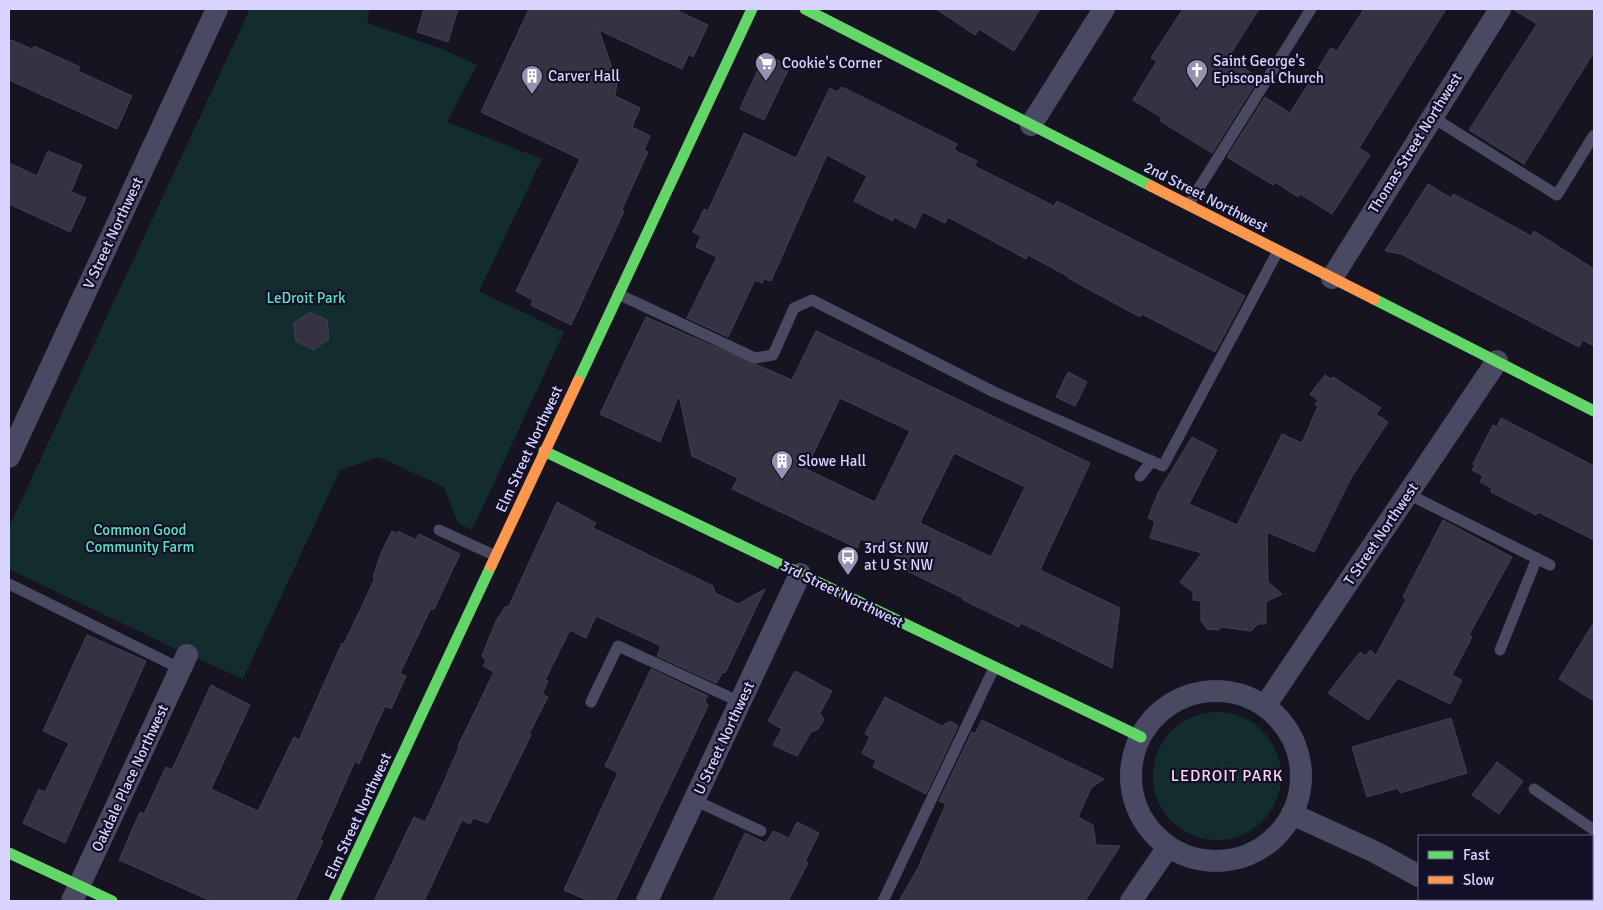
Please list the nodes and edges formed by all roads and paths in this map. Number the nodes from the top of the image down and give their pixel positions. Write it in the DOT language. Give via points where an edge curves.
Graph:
graph roads {
  1 [pos="217,9"];
  2 [pos="752,9"];
  3 [pos="805,9"];
  4 [pos="1104,9"];
  5 [pos="1311,9"];
  6 [pos="1500,9"];
  7 [pos="1432,117"];
  8 [pos="1031,125"];
  9 [pos="1594,135"];
  10 [pos="1189,205"];
  11 [pos="1278,251"];
  12 [pos="1332,278"];
  13 [pos="618,294"];
  14 [pos="1497,361"];
  15 [pos="1594,411"];
  16 [pos="544,451"];
  17 [pos="9,457"];
  18 [pos="1152,461"];
  19 [pos="1140,476"];
  20 [pos="1408,494"];
  21 [pos="439,530"];
  22 [pos="496,556"];
  23 [pos="1536,558"];
  24 [pos="1550,565"];
  25 [pos="800,574"];
  26 [pos="9,584"];
  27 [pos="1500,650"];
  28 [pos="184,662"];
  29 [pos="994,668"];
  30 [pos="591,702"];
  31 [pos="740,702"];
  32 [pos="1265,706"];
  33 [pos="1141,737"];
  34 [pos="1534,788"];
  35 [pos="694,800"];
  36 [pos="1292,814"];
  37 [pos="1594,830"];
  38 [pos="761,831"];
  39 [pos="1168,847"];
  40 [pos="9,853"];
  41 [pos="1418,875"];
  42 [pos="76,894"];
  43 [pos="112,901"];
  44 [pos="334,901"];
  45 [pos="647,901"];
  46 [pos="883,901"];
  47 [pos="1131,901"];
  1 -- 17 [label="street, V Street Northwest"];
  2 -- 13 [label="street, Elm Street Northwest"];
  3 -- 8 [label="street, 2nd Street Northwest"];
  4 -- 8 [label="street"];
  5 -- 10 [label="lane"];
  6 -- 7 [label="street, Thomas Street Northwest"];
  7 -- 9 [label="lane" via="1556,195"];
  7 -- 12 [label="street, Thomas Street Northwest"];
  8 -- 10 [label="street, 2nd Street Northwest"];
  10 -- 11 [label="street, 2nd Street Northwest"];
  11 -- 12 [label="street, 2nd Street Northwest"];
  11 -- 18 [label="lane" via="1163,466"];
  12 -- 14 [label="street, 2nd Street Northwest"];
  13 -- 16 [label="street, Elm Street Northwest"];
  13 -- 18 [label="lane" via="755,358 773,355 794,308 812,300 994,392"];
  14 -- 15 [label="street, 2nd Street Northwest"];
  14 -- 20 [label="street, T Street Northwest"];
  16 -- 22 [label="street, Elm Street Northwest"];
  16 -- 25 [label="street, 3rd Street Northwest"];
  18 -- 19 [label="lane"];
  20 -- 23 [label="lane"];
  20 -- 32 [label="street, T Street Northwest"];
  21 -- 22 [label="lane"];
  22 -- 44 [label="street, Elm Street Northwest"];
  23 -- 24 [label="lane"];
  23 -- 27 [label="lane"];
  25 -- 29 [label="street, 3rd Street Northwest"];
  25 -- 31 [label="street, U Street Northwest"];
  26 -- 28 [label="lane"];
  28 -- 42 [label="street, Oakdale Place Northwest"];
  29 -- 33 [label="street, 3rd Street Northwest"];
  29 -- 46 [label="lane"];
  30 -- 31 [label="lane" via="618,646"];
  31 -- 35 [label="street, U Street Northwest"];
  32 -- 33 [label="street" via="1231,692 1200,693 1171,705 1156,716"];
  32 -- 36 [label="street" via="1281,721 1297,750 1301,782"];
  33 -- 39 [label="street" via="1132,764 1133,792 1142,817"];
  34 -- 37 [label="lane"];
  35 -- 38 [label="lane"];
  35 -- 45 [label="street, U Street Northwest"];
  36 -- 39 [label="street" via="1278,835 1265,846 1235,859 1201,860"];
  36 -- 41 [label="street" via="1366,847"];
  39 -- 47 [label="street"];
  40 -- 42 [label="street"];
  42 -- 43 [label="street"];
}
